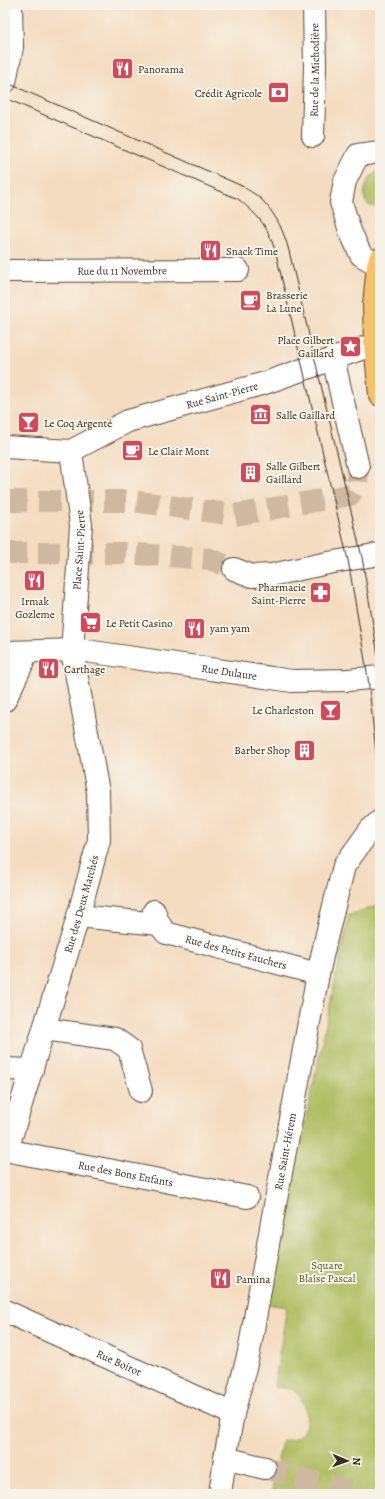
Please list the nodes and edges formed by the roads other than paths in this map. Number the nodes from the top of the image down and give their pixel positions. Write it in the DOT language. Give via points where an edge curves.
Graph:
graph roads {
  1 [pos="11,5"];
  2 [pos="314,5"];
  3 [pos="5,82"];
  4 [pos="313,136"];
  5 [pos="380,152"];
  6 [pos="379,262"];
  7 [pos="238,270"];
  8 [pos="5,271"];
  9 [pos="377,343"];
  10 [pos="333,358"];
  11 [pos="380,395"];
  12 [pos="5,447"];
  13 [pos="71,451"];
  14 [pos="358,467"];
  15 [pos="380,554"];
  16 [pos="234,569"];
  17 [pos="76,651"];
  18 [pos="15,652"];
  19 [pos="380,677"];
  20 [pos="5,700"];
  21 [pos="380,821"];
  22 [pos="78,916"];
  23 [pos="318,974"];
  24 [pos="44,1029"];
  25 [pos="5,1069"];
  26 [pos="32,1070"];
  27 [pos="141,1091"];
  28 [pos="12,1151"];
  29 [pos="247,1197"];
  30 [pos="5,1310"];
  31 [pos="233,1414"];
  32 [pos="225,1458"];
  33 [pos="265,1468"];
  34 [pos="220,1494"];
  1 -- 3 [label="street" via="12,47"];
  2 -- 4 [label="street, Rue de la Michodière"];
  5 -- 6 [label="street" via="358,155 345,181 341,202 361,255"];
  6 -- 9 [label="main road" via="374,305"];
  7 -- 8 [label="street, Rue du 11 Novembre"];
  9 -- 10 [label="street, Rue Saint-Pierre"];
  9 -- 11 [label="main road"];
  10 -- 13 [label="street, Rue Saint-Pierre" via="265,383 128,421"];
  10 -- 14 [label="street"];
  12 -- 13 [label="street"];
  13 -- 17 [label="street, Place Saint-Pierre" via="81,525"];
  15 -- 16 [label="street" via="271,575 252,576"];
  17 -- 18 [label="street"];
  17 -- 19 [label="street, Rue Dulaure" via="292,681"];
  17 -- 22 [label="street, Rue des Deux Marchés" via="98,792 99,840"];
  18 -- 20 [label="street" via="24,662"];
  21 -- 23 [label="street, Rue Saint-Hérem" via="370,830 344,866"];
  22 -- 23 [label="street, Rue des Petits Fauchers" via="156,918 166,933"];
  22 -- 24 [label="street, Rue des Deux Marchés"];
  23 -- 31 [label="street, Rue Saint-Hérem" via="249,1352"];
  24 -- 26 [label="street, Rue des Deux Marchés"];
  24 -- 27 [label="street" via="115,1039 129,1048"];
  25 -- 26 [label="street"];
  26 -- 28 [label="street, Rue des Deux Marchés"];
  28 -- 29 [label="street, Rue des Bons Enfants"];
  30 -- 31 [label="street, Rue Boirot"];
  31 -- 32 [label="street, Rue Saint-Hérem"];
  32 -- 33 [label="street"];
  32 -- 34 [label="street, Rue Saint-Hérem"];
}
